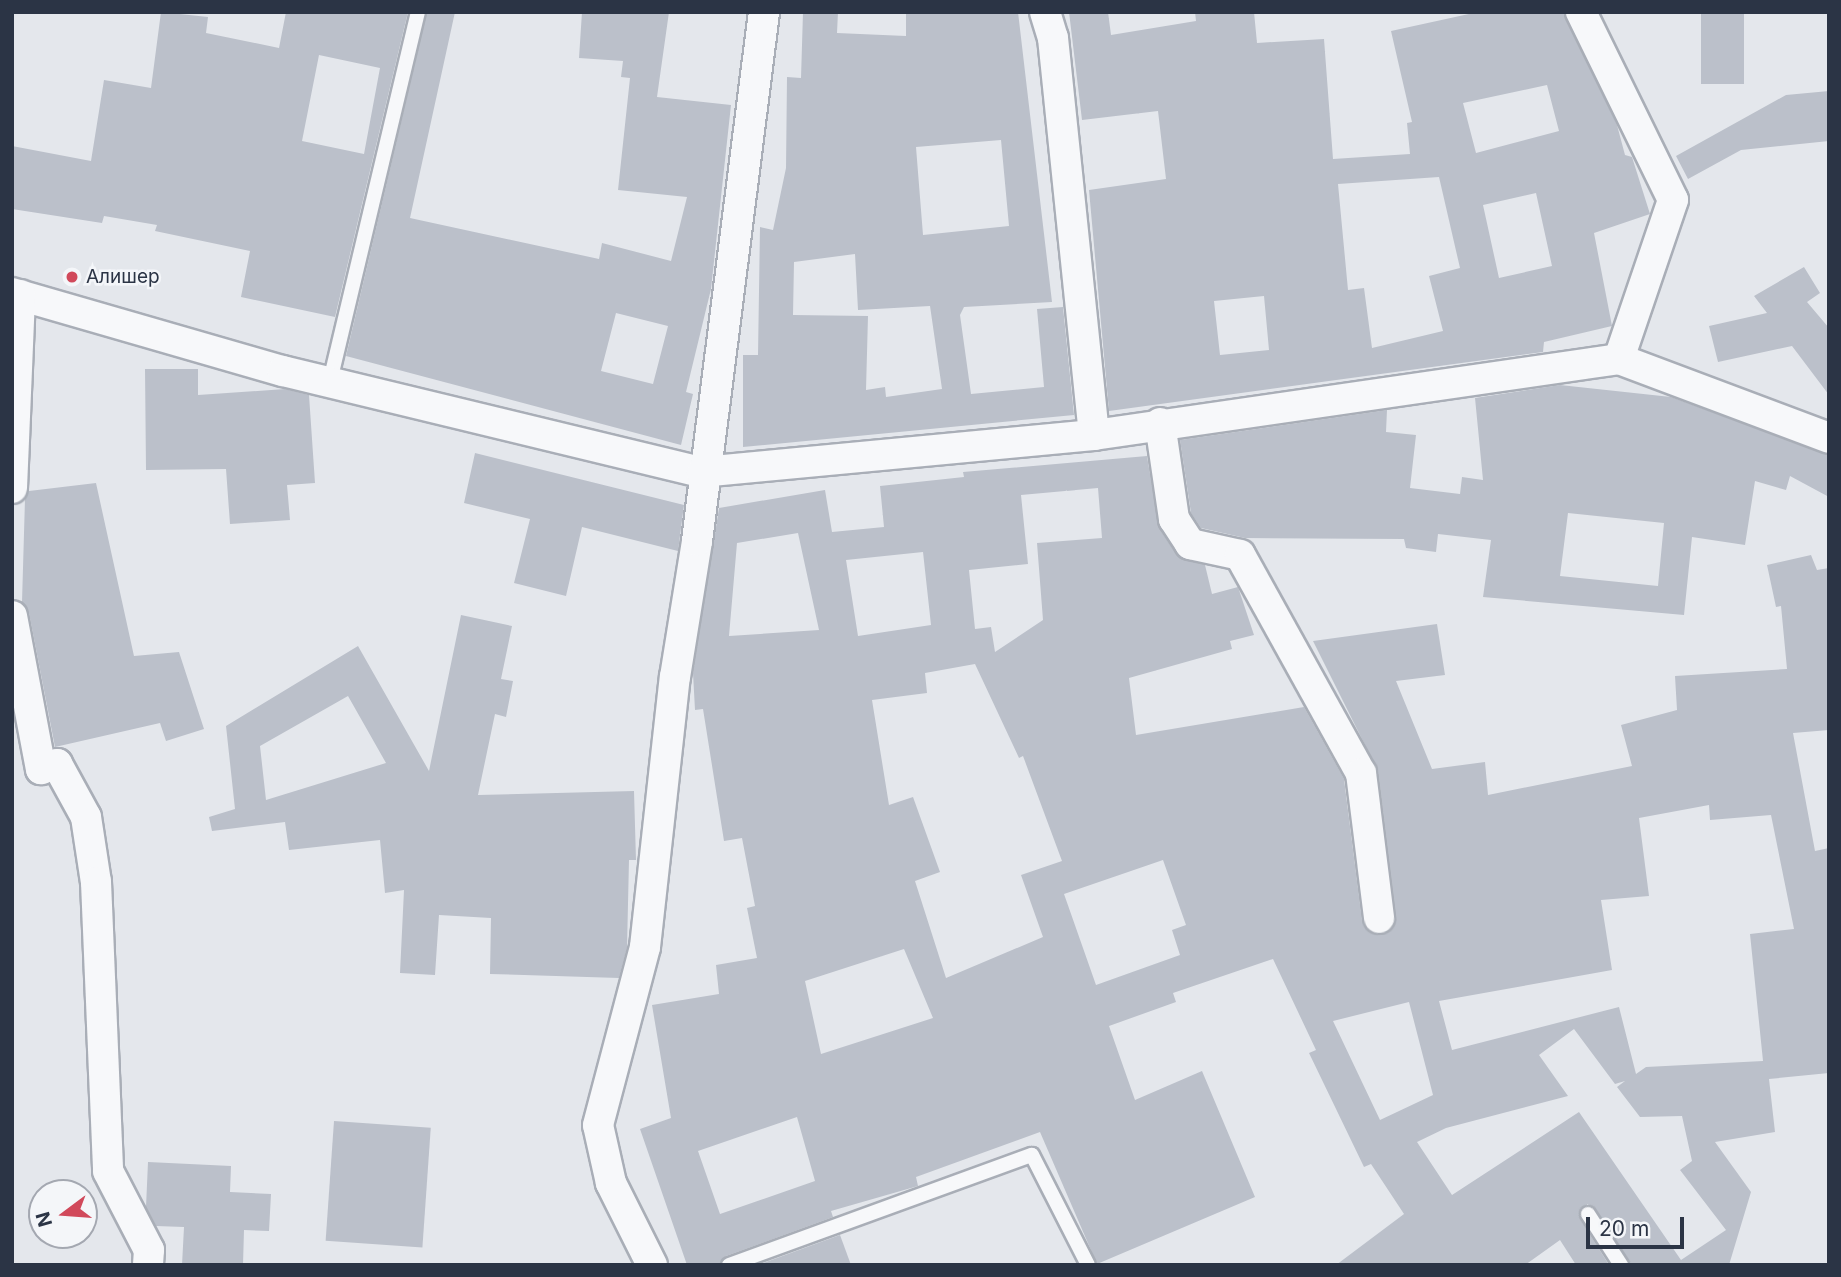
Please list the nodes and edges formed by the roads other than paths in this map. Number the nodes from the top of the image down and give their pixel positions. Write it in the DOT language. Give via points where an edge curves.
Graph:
graph roads {
  1 [pos="418,12"];
  2 [pos="764,12"];
  3 [pos="1045,12"];
  4 [pos="1581,12"];
  5 [pos="16,294"];
  6 [pos="1619,359"];
  7 [pos="330,381"];
  8 [pos="1160,423"];
  9 [pos="1094,435"];
  10 [pos="1829,438"];
  11 [pos="702,472"];
  12 [pos="12,488"];
  13 [pos="12,617"];
  14 [pos="1379,918"];
  15 [pos="1588,1214"];
  16 [pos="148,1265"];
  17 [pos="652,1265"];
  18 [pos="729,1265"];
  19 [pos="1088,1265"];
  20 [pos="1621,1265"];
  1 -- 7 [label="lane"];
  2 -- 11 [label="street"];
  3 -- 9 [label="street" via="1053,38"];
  4 -- 6 [label="street" via="1673,200"];
  5 -- 7 [label="street"];
  5 -- 12 [label="street"];
  6 -- 8 [label="street" via="1286,412"];
  6 -- 10 [label="street"];
  7 -- 11 [label="street"];
  8 -- 9 [label="street"];
  8 -- 14 [label="street" via="1174,519 1190,544 1240,555 1362,773"];
  9 -- 11 [label="street"];
  11 -- 17 [label="street" via="645,947 598,1125 611,1183"];
  13 -- 16 [label="street" via="41,769 57,764 86,817 96,882 108,1171 149,1250"];
  15 -- 20 [label="lane"];
  18 -- 19 [label="lane" via="1032,1155"];
}
